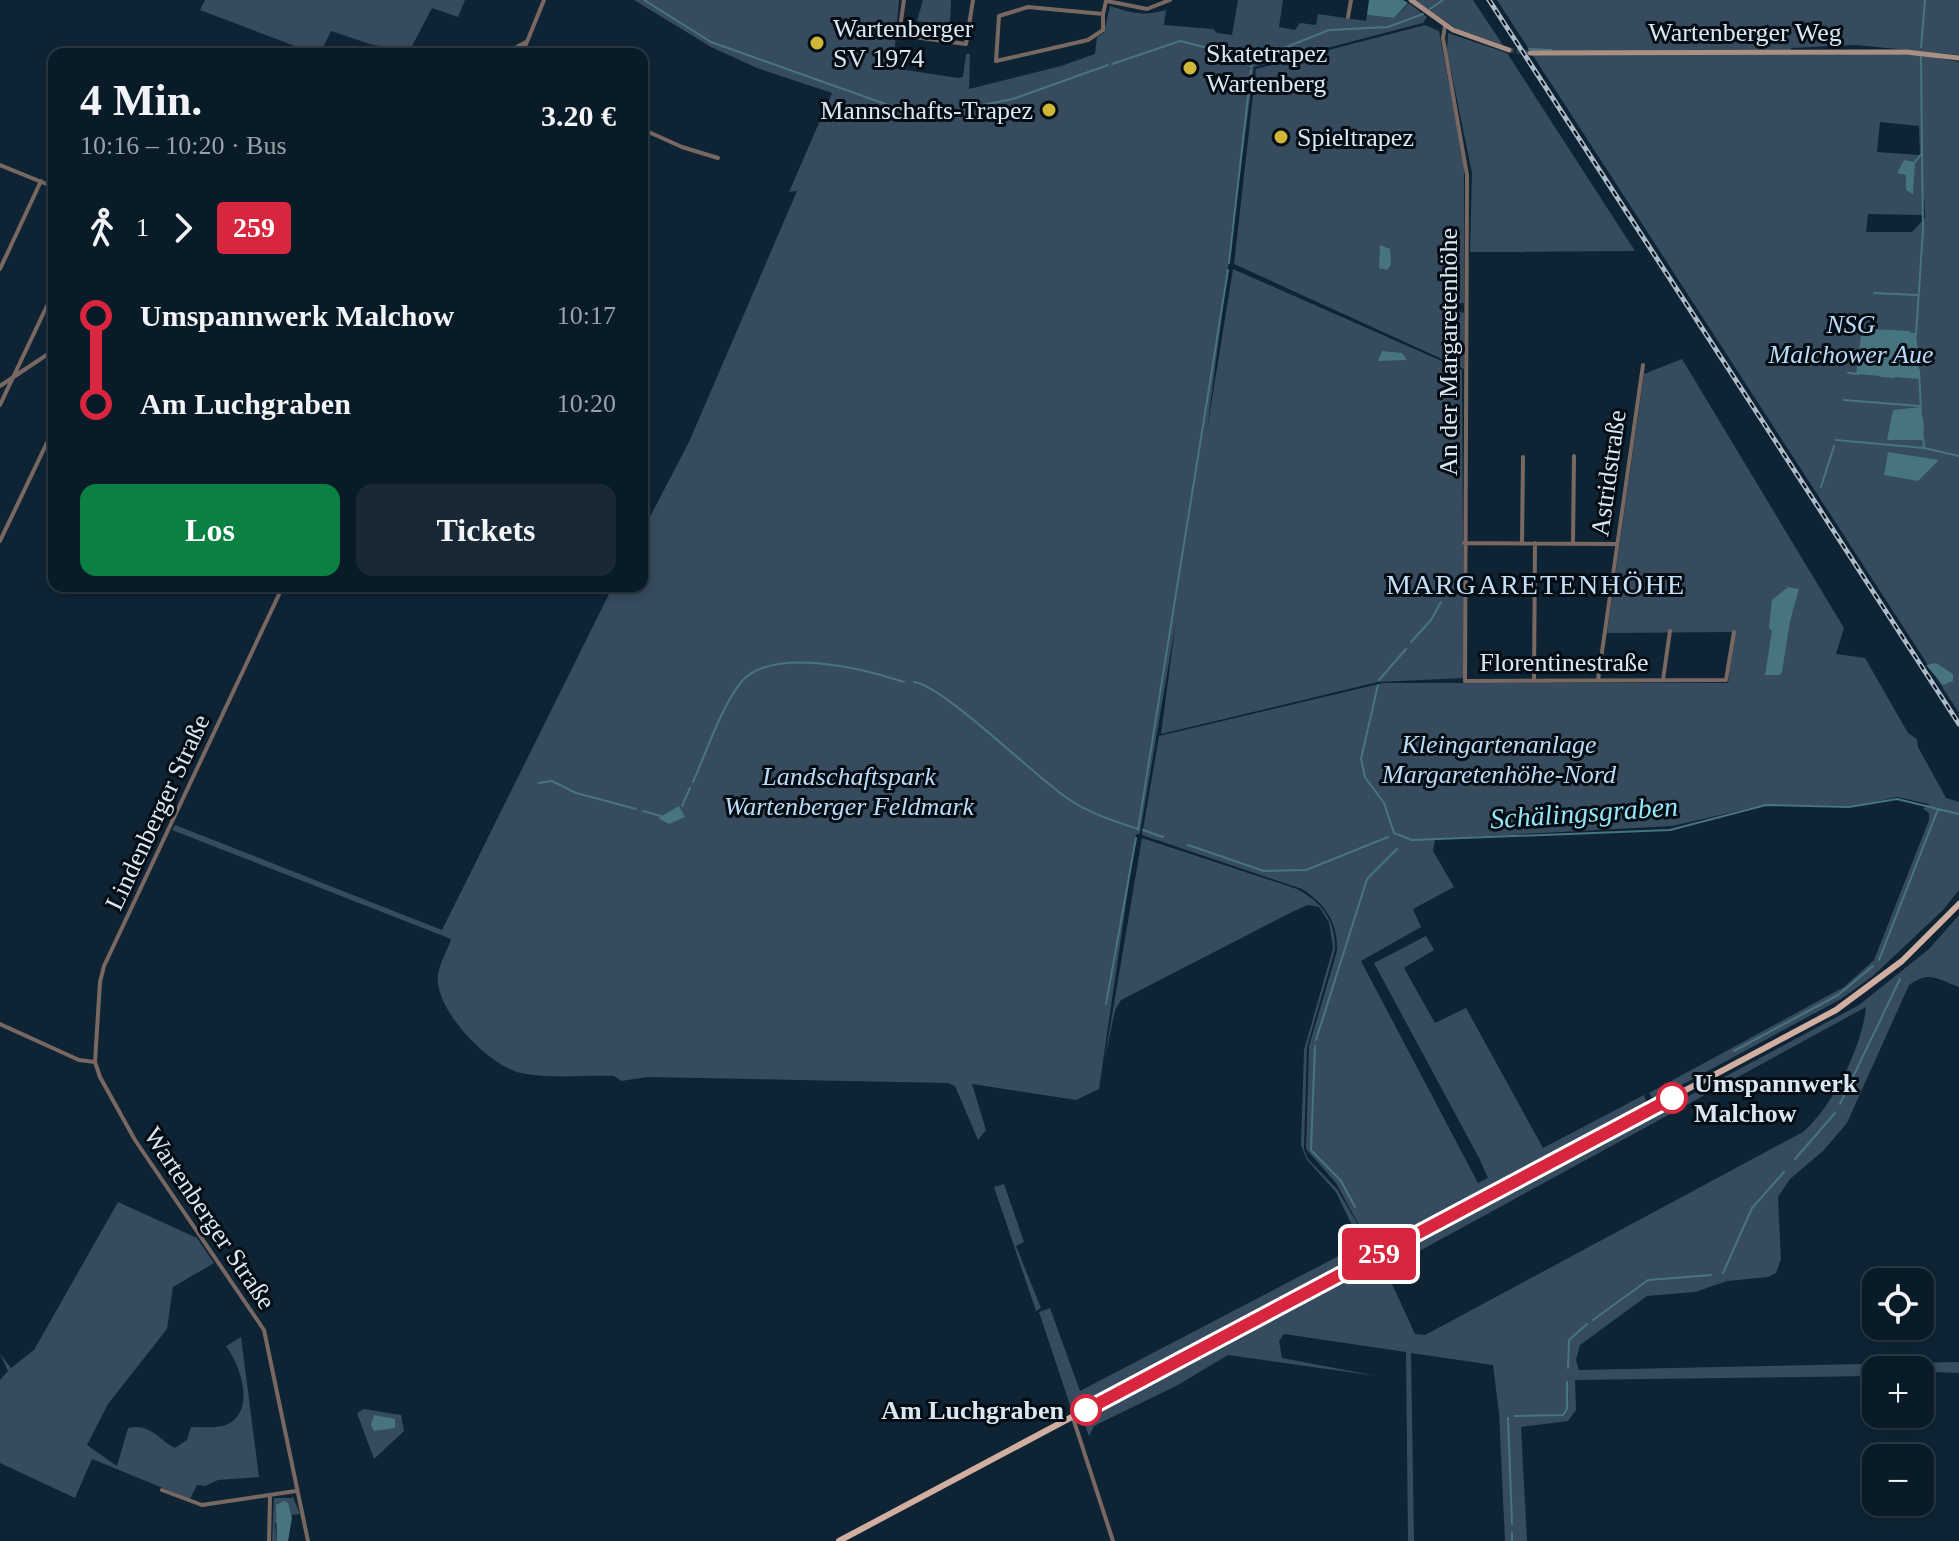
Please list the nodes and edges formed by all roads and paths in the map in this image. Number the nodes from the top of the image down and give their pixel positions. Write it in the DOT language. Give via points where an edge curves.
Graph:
graph roads {
  1 [pos="544,0"];
  2 [pos="904,0"];
  3 [pos="973,0"];
  4 [pos="1106,0"];
  5 [pos="1170,0"];
  6 [pos="1351,0"];
  7 [pos="1411,0"];
  8 [pos="1103,14"];
  9 [pos="1348,17"];
  10 [pos="1445,26"];
  11 [pos="526,42"];
  12 [pos="514,48"];
  13 [pos="522,48"];
  14 [pos="1509,50"];
  15 [pos="1530,53"];
  16 [pos="1959,58"];
  17 [pos="648,132"];
  18 [pos="718,158"];
  19 [pos="0,165"];
  20 [pos="41,181"];
  21 [pos="48,184"];
  22 [pos="0,269"];
  23 [pos="48,304"];
  24 [pos="48,354"];
  25 [pos="1643,365"];
  26 [pos="13,377"];
  27 [pos="0,386"];
  28 [pos="0,405"];
  29 [pos="48,441"];
  30 [pos="1574,456"];
  31 [pos="1523,457"];
  32 [pos="0,541"];
  33 [pos="1464,543"];
  34 [pos="1522,543"];
  35 [pos="1535,543"];
  36 [pos="1573,543"];
  37 [pos="1617,544"];
  38 [pos="280,592"];
  39 [pos="1670,631"];
  40 [pos="1734,632"];
  41 [pos="1598,680"];
  42 [pos="1663,680"];
  43 [pos="1465,681"];
  44 [pos="1534,681"];
  45 [pos="1959,904"];
  46 [pos="0,1024"];
  47 [pos="95,1062"];
  48 [pos="1072,1417"];
  49 [pos="162,1490"];
  50 [pos="297,1491"];
  51 [pos="270,1497"];
  52 [pos="269,1541"];
  53 [pos="308,1541"];
  54 [pos="839,1541"];
  55 [pos="1113,1541"];
  1 -- 11 [label="street"];
  2 -- 3 [label="street" via="899,35 966,44"];
  4 -- 5 [label="street" via="1147,9"];
  4 -- 8 [label="street"];
  6 -- 9 [label="street"];
  7 -- 10 [label="main road"];
  8 -- 8 [label="street" via="1103,30 1088,40 996,61 999,16 1028,7"];
  10 -- 14 [label="main road"];
  10 -- 33 [label="street, An der Margaretenhöhe" via="1467,175"];
  11 -- 12 [label="street"];
  11 -- 13 [label="street"];
  15 -- 16 [label="main road, Wartenberger Weg" via="1915,52"];
  17 -- 18 [label="street"];
  19 -- 20 [label="street"];
  20 -- 21 [label="street"];
  20 -- 22 [label="street"];
  23 -- 26 [label="street"];
  24 -- 26 [label="street"];
  25 -- 37 [label="street, Astridstraße"];
  26 -- 27 [label="street"];
  26 -- 28 [label="street"];
  29 -- 32 [label="street"];
  30 -- 36 [label="street"];
  31 -- 34 [label="street"];
  33 -- 34 [label="street"];
  33 -- 43 [label="street, An der Margaretenhöhe"];
  34 -- 35 [label="street"];
  35 -- 36 [label="street"];
  35 -- 44 [label="street"];
  36 -- 37 [label="street"];
  37 -- 41 [label="street, Astridstraße"];
  38 -- 47 [label="street, Lindenberger Straße" via="104,966"];
  39 -- 42 [label="street, Florentinestraße"];
  40 -- 42 [label="street, Florentinestraße" via="1726,680"];
  41 -- 42 [label="street, Florentinestraße"];
  41 -- 44 [label="street, Florentinestraße"];
  43 -- 44 [label="street, Florentinestraße"];
  45 -- 48 [label="main road" via="1902,961 1836,1010"];
  46 -- 47 [label="street" via="79,1060"];
  47 -- 50 [label="street, Wartenberger Straße" via="129,1130 264,1330"];
  48 -- 54 [label="main road"];
  48 -- 55 [label="street"];
  49 -- 51 [label="street" via="194,1504"];
  50 -- 51 [label="street"];
  50 -- 53 [label="street, Wartenberger Straße"];
  51 -- 52 [label="street"];
}
